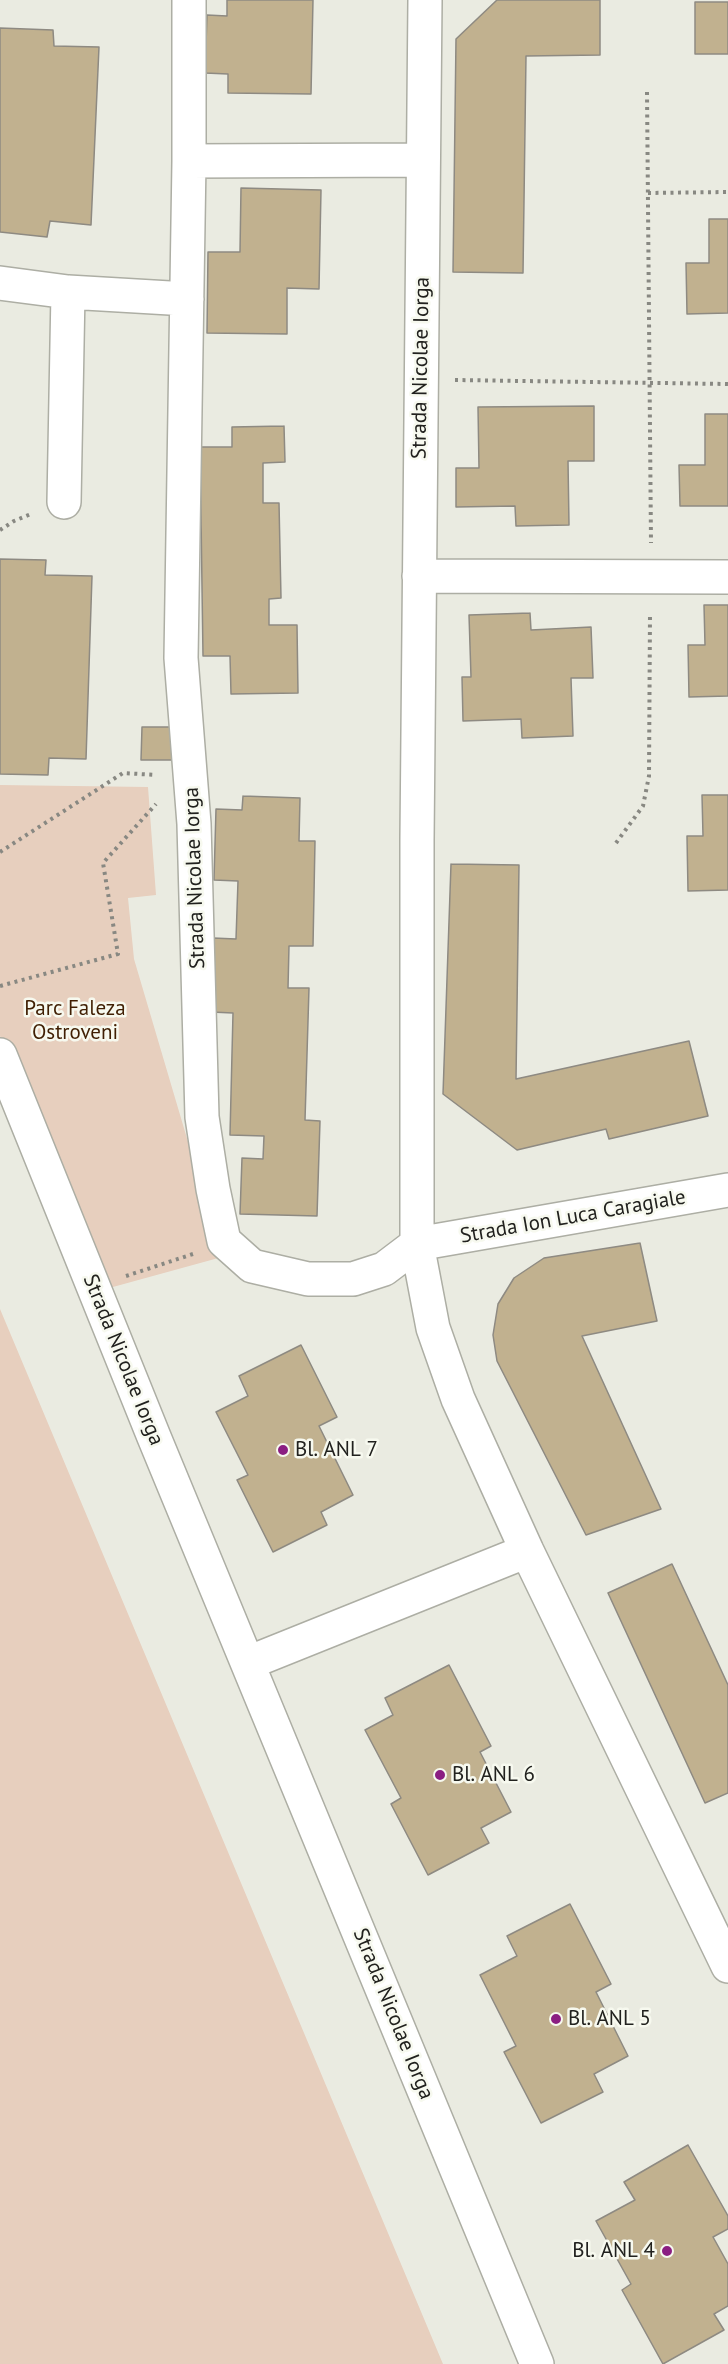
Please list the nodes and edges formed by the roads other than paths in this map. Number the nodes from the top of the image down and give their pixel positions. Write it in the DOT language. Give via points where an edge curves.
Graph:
graph roads {
  1 [pos="189,0"];
  2 [pos="425,0"];
  3 [pos="423,160"];
  4 [pos="189,161"];
  5 [pos="0,283"];
  6 [pos="68,292"];
  7 [pos="187,299"];
  8 [pos="64,502"];
  9 [pos="418,576"];
  10 [pos="728,577"];
  11 [pos="0,1055"];
  12 [pos="728,1190"];
  13 [pos="417,1244"];
  14 [pos="527,1551"];
  15 [pos="248,1663"];
  16 [pos="728,1966"];
  17 [pos="537,2364"];
  1 -- 4 [label="street, Strada Nicolae Iorga"];
  2 -- 3 [label="street, Strada Nicolae Iorga"];
  3 -- 4 [label="street"];
  3 -- 9 [label="street, Strada Nicolae Iorga"];
  4 -- 7 [label="street, Strada Nicolae Iorga"];
  5 -- 6 [label="street"];
  6 -- 7 [label="street"];
  6 -- 8 [label="street"];
  7 -- 13 [label="street, Strada Nicolae Iorga" via="180,789 202,1117 224,1241 252,1266 308,1279 353,1279 384,1269"];
  9 -- 10 [label="street"];
  9 -- 13 [label="street, Strada Nicolae Iorga"];
  11 -- 15 [label="street, Strada Nicolae Iorga"];
  12 -- 13 [label="street, Strada Ion Luca Caragiale"];
  13 -- 14 [label="street, Strada Nicolae Iorga" via="434,1328 458,1399"];
  14 -- 15 [label="street"];
  14 -- 16 [label="street, Strada Nicolae Iorga"];
  15 -- 17 [label="street, Strada Nicolae Iorga"];
}
